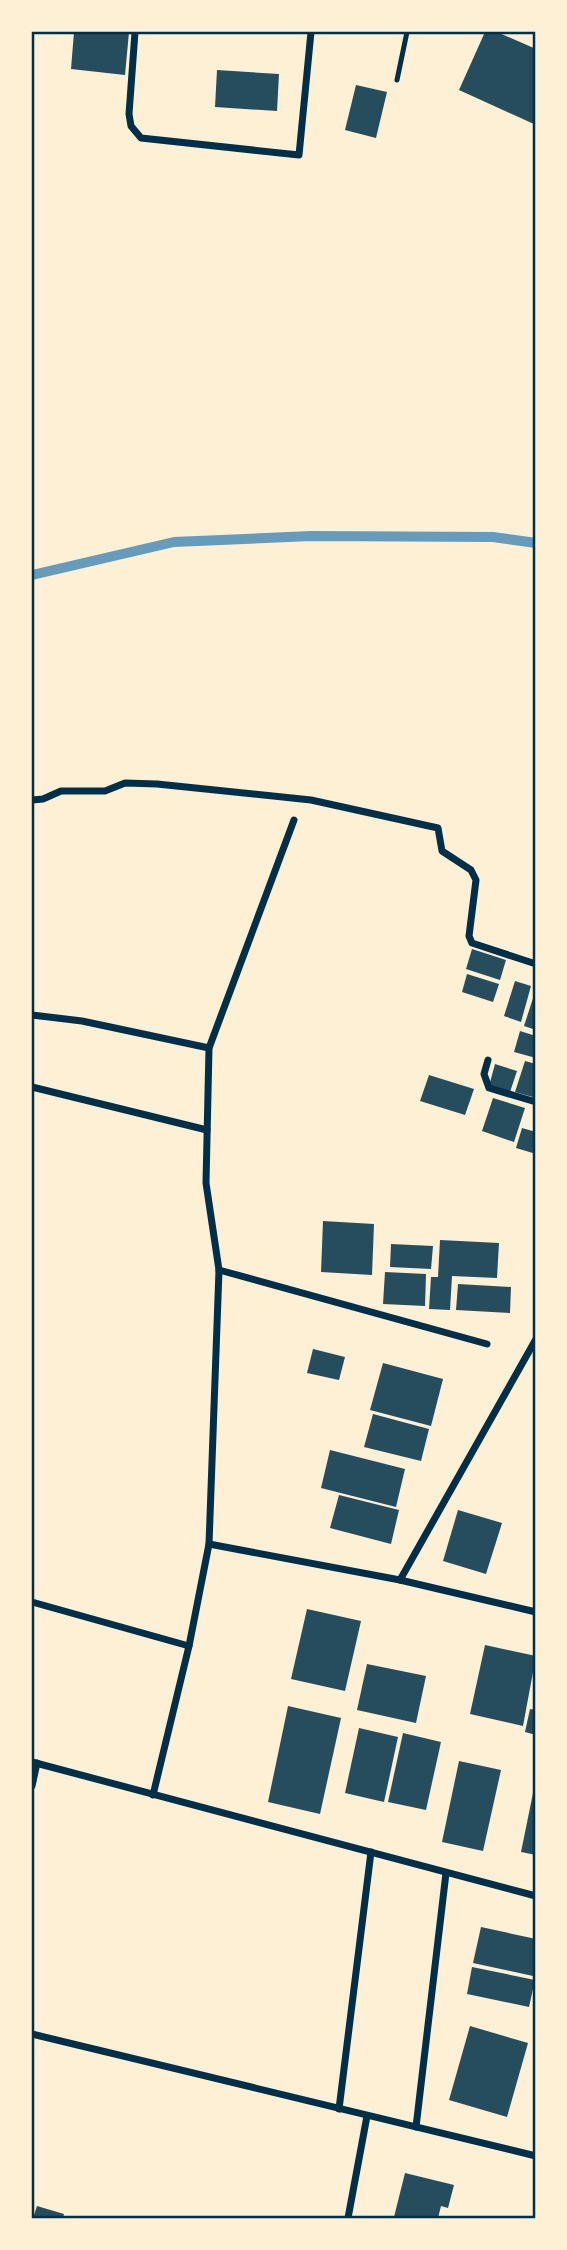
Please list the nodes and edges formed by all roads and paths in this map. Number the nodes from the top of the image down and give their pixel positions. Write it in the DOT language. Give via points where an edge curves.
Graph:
graph roads {
  1 [pos="135,32"];
  2 [pos="311,32"];
  3 [pos="407,32"];
  4 [pos="397,80"];
  5 [pos="32,800"];
  6 [pos="294,820"];
  7 [pos="536,964"];
  8 [pos="32,1015"];
  9 [pos="209,1048"];
  10 [pos="488,1060"];
  11 [pos="32,1087"];
  12 [pos="536,1102"];
  13 [pos="207,1130"];
  14 [pos="219,1270"];
  15 [pos="536,1339"];
  16 [pos="487,1343"];
  17 [pos="209,1544"];
  18 [pos="400,1580"];
  19 [pos="32,1602"];
  20 [pos="536,1612"];
  21 [pos="189,1646"];
  22 [pos="34,1762"];
  23 [pos="32,1786"];
  24 [pos="153,1795"];
  25 [pos="371,1852"];
  26 [pos="446,1873"];
  27 [pos="536,1896"];
  28 [pos="32,2034"];
  29 [pos="339,2109"];
  30 [pos="367,2116"];
  31 [pos="416,2127"];
  32 [pos="536,2156"];
  33 [pos="348,2218"];
  1 -- 2 [label="street" via="129,114 131,126 141,138 299,155"];
  3 -- 4 [label="lane"];
  5 -- 7 [label="street" via="61,791 157,784 311,800 438,828 442,851 471,870 476,880 472,943"];
  6 -- 9 [label="street"];
  8 -- 9 [label="street"];
  9 -- 13 [label="street"];
  10 -- 12 [label="street" via="484,1074 489,1088"];
  11 -- 13 [label="street"];
  13 -- 14 [label="street" via="206,1182"];
  14 -- 16 [label="street"];
  14 -- 17 [label="street"];
  15 -- 18 [label="street"];
  17 -- 18 [label="street"];
  17 -- 21 [label="street"];
  18 -- 20 [label="street"];
  19 -- 21 [label="street"];
  21 -- 24 [label="street"];
  22 -- 23 [label="street"];
  22 -- 24 [label="street"];
  24 -- 25 [label="street"];
  25 -- 26 [label="street"];
  25 -- 29 [label="street"];
  26 -- 27 [label="street"];
  26 -- 31 [label="street"];
  28 -- 29 [label="street"];
  29 -- 30 [label="street"];
  30 -- 31 [label="street"];
  30 -- 33 [label="street"];
  31 -- 32 [label="street"];
}
